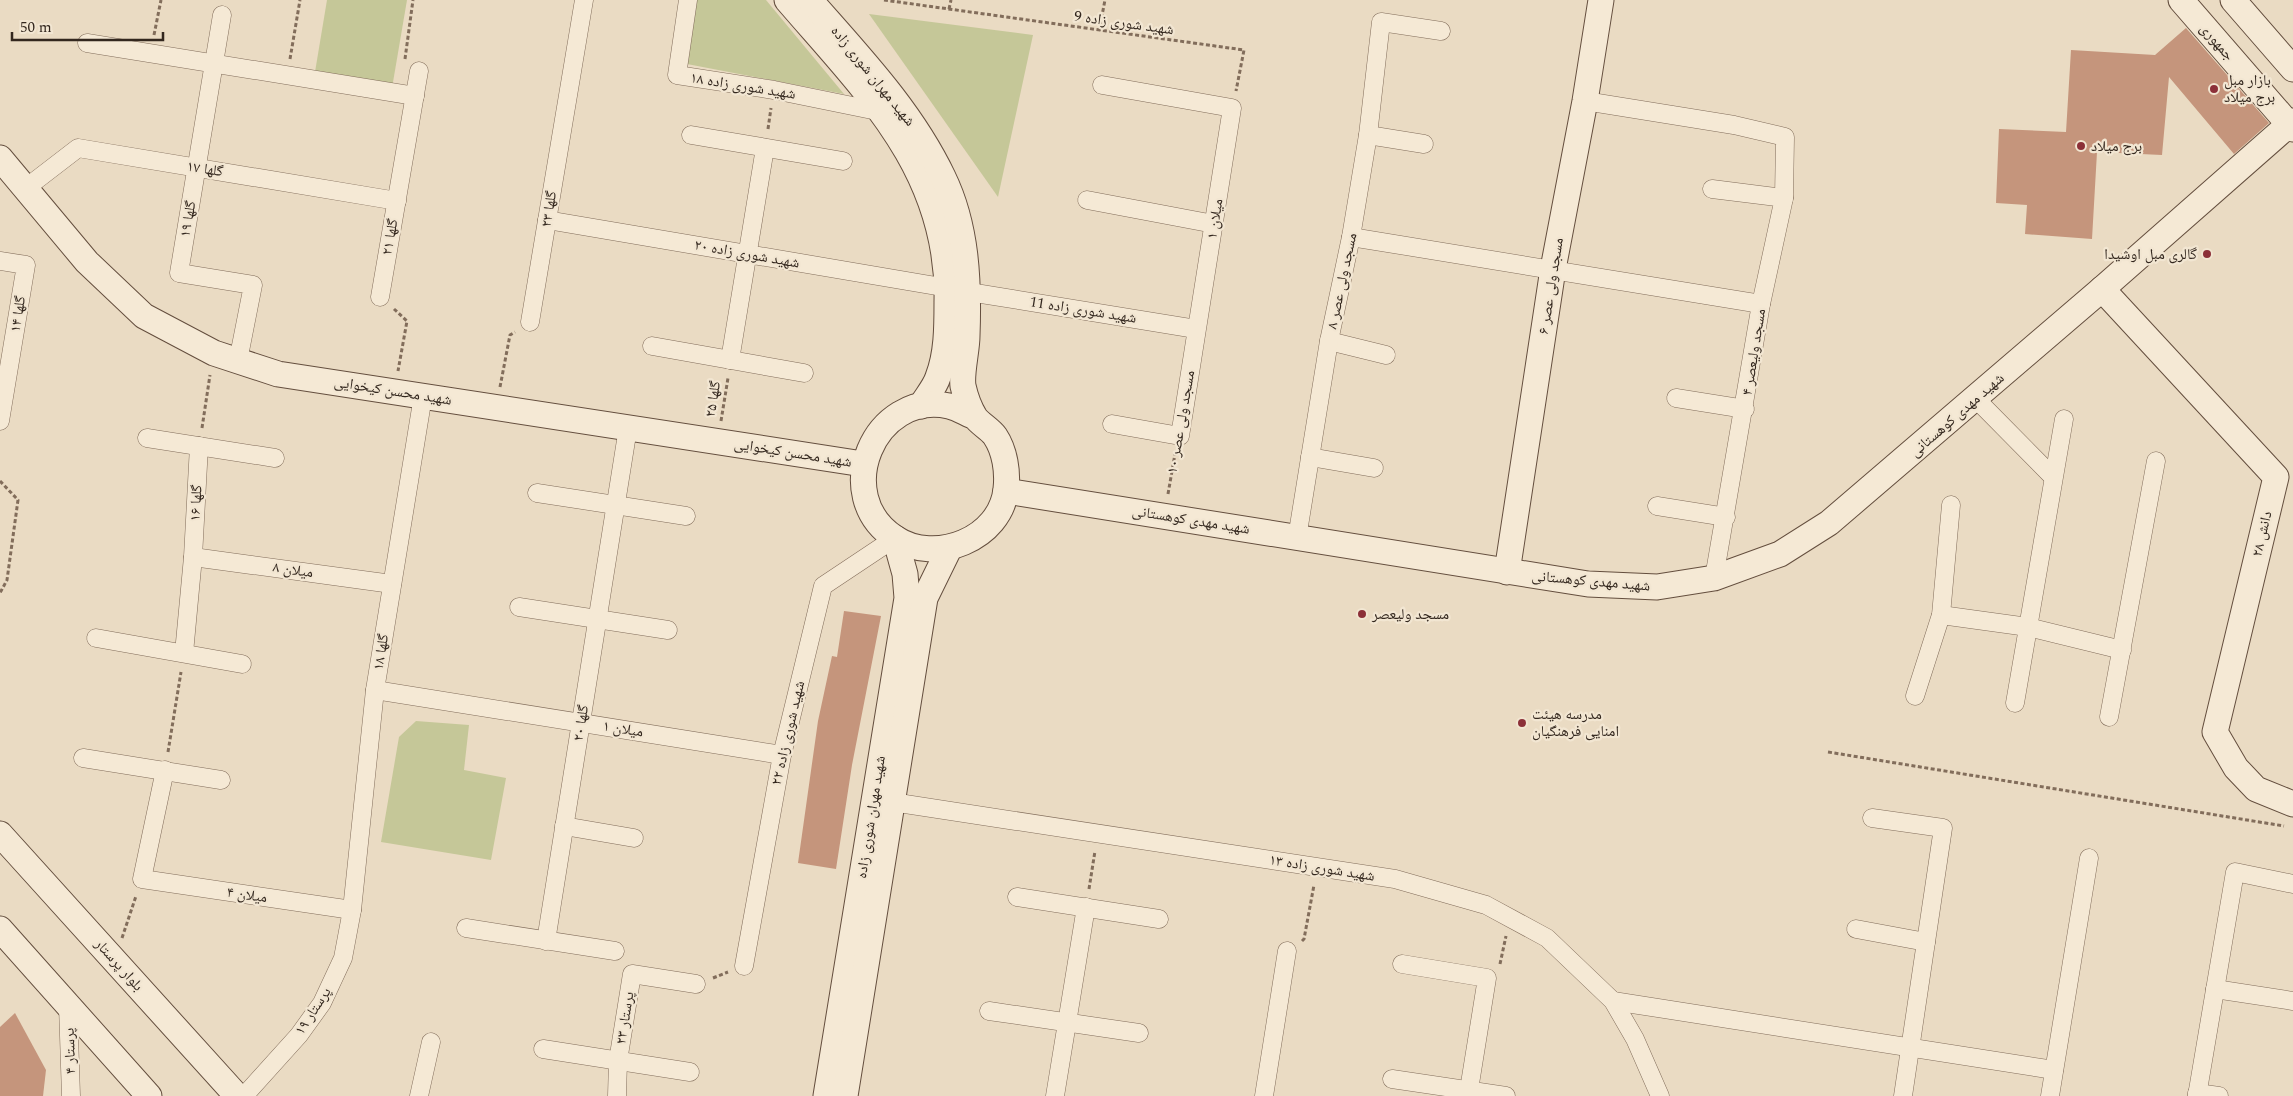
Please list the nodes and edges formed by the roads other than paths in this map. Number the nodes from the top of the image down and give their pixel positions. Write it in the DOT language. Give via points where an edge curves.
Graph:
graph roads {
  1 [pos="584,0"];
  2 [pos="688,0"];
  3 [pos="787,0"];
  4 [pos="810,0"];
  5 [pos="1601,0"];
  6 [pos="2181,0"];
  7 [pos="2234,0"];
  8 [pos="222,15"];
  9 [pos="1441,31"];
  10 [pos="87,43"];
  11 [pos="213,64"];
  12 [pos="2293,69"];
  13 [pos="419,72"];
  14 [pos="1102,84"];
  15 [pos="407,95"];
  16 [pos="1585,101"];
  17 [pos="882,112"];
  18 [pos="2292,125"];
  19 [pos="691,134"];
  20 [pos="1368,135"];
  21 [pos="1424,144"];
  22 [pos="765,148"];
  23 [pos="0,158"];
  24 [pos="843,161"];
  25 [pos="196,168"];
  26 [pos="26,188"];
  27 [pos="1712,189"];
  28 [pos="1784,198"];
  29 [pos="1086,200"];
  30 [pos="396,201"];
  31 [pos="547,220"];
  32 [pos="1214,224"];
  33 [pos="1351,237"];
  34 [pos="748,254"];
  35 [pos="0,261"];
  36 [pos="1553,269"];
  37 [pos="958,290"];
  38 [pos="2102,290"];
  39 [pos="380,297"];
  40 [pos="1761,304"];
  41 [pos="530,322"];
  42 [pos="1196,329"];
  43 [pos="1329,342"];
  44 [pos="652,346"];
  45 [pos="1386,355"];
  46 [pos="730,360"];
  47 [pos="238,361"];
  48 [pos="804,373"];
  49 [pos="422,396"];
  50 [pos="1676,398"];
  51 [pos="1976,398"];
  52 [pos="921,406"];
  53 [pos="1745,409"];
  54 [pos="975,417"];
  55 [pos="2064,419"];
  56 [pos="0,421"];
  57 [pos="1112,424"];
  58 [pos="628,428"];
  59 [pos="147,438"];
  60 [pos="199,446"];
  61 [pos="1310,457"];
  62 [pos="275,458"];
  63 [pos="2156,461"];
  64 [pos="863,464"];
  65 [pos="1374,468"];
  66 [pos="2052,476"];
  67 [pos="1006,491"];
  68 [pos="537,493"];
  69 [pos="616,505"];
  70 [pos="1951,505"];
  71 [pos="1657,506"];
  72 [pos="686,516"];
  73 [pos="1726,517"];
  74 [pos="895,538"];
  75 [pos="1297,538"];
  76 [pos="949,549"];
  77 [pos="193,556"];
  78 [pos="1508,572"];
  79 [pos="1714,578"];
  80 [pos="392,584"];
  81 [pos="519,606"];
  82 [pos="1941,615"];
  83 [pos="597,619"];
  84 [pos="2028,628"];
  85 [pos="668,630"];
  86 [pos="96,638"];
  87 [pos="2122,650"];
  88 [pos="184,653"];
  89 [pos="242,664"];
  90 [pos="375,690"];
  91 [pos="1915,696"];
  92 [pos="2015,702"];
  93 [pos="2109,717"];
  94 [pos="581,723"];
  95 [pos="782,755"];
  96 [pos="84,758"];
  97 [pos="164,770"];
  98 [pos="221,780"];
  99 [pos="883,800"];
  100 [pos="2293,804"];
  101 [pos="1872,818"];
  102 [pos="564,826"];
  103 [pos="0,834"];
  104 [pos="634,838"];
  105 [pos="2089,858"];
  106 [pos="2293,884"];
  107 [pos="1017,897"];
  108 [pos="1086,908"];
  109 [pos="352,910"];
  110 [pos="1159,919"];
  111 [pos="466,928"];
  112 [pos="1856,929"];
  113 [pos="0,930"];
  114 [pos="546,941"];
  115 [pos="1926,942"];
  116 [pos="1287,951"];
  117 [pos="615,952"];
  118 [pos="1402,964"];
  119 [pos="744,966"];
  120 [pos="696,984"];
  121 [pos="2215,989"];
  122 [pos="1613,1001"];
  123 [pos="2293,1001"];
  124 [pos="68,1005"];
  125 [pos="988,1011"];
  126 [pos="1067,1022"];
  127 [pos="1139,1033"];
  128 [pos="431,1042"];
  129 [pos="1910,1047"];
  130 [pos="543,1049"];
  131 [pos="618,1061"];
  132 [pos="2054,1070"];
  133 [pos="690,1072"];
  134 [pos="1392,1079"];
  135 [pos="1469,1093"];
  136 [pos="2197,1094"];
  137 [pos="838,1095"];
  138 [pos="71,1096"];
  139 [pos="149,1096"];
  140 [pos="238,1096"];
  141 [pos="244,1096"];
  142 [pos="419,1096"];
  143 [pos="617,1096"];
  144 [pos="1055,1096"];
  145 [pos="1264,1096"];
  146 [pos="1506,1096"];
  147 [pos="1660,1096"];
  148 [pos="1903,1096"];
  149 [pos="2050,1096"];
  150 [pos="2219,1096"];
  1 -- 31 [label="street, گلها ۲۳"];
  2 -- 17 [label="street, شهید شوری زاده ۱۸" via="677,75"];
  3 -- 17 [label="street, شهید مهران شوری زاده"];
  4 -- 37 [label="street, شهید مهران شوری زاده" via="884,84 916,129 944,178 962,234"];
  5 -- 16 [label="street, مسجد ولی عصر ۶"];
  6 -- 18 [label="street, جمهوری"];
  7 -- 12 [label="street"];
  8 -- 11 [label="street, گلها ۱۹"];
  9 -- 20 [label="street, مسجد ولی عصر ۸" via="1380,22"];
  10 -- 11 [label="street"];
  11 -- 15 [label="street"];
  11 -- 25 [label="street, گلها ۱۹"];
  13 -- 15 [label="street, گلها ۲۱"];
  14 -- 32 [label="street, میلان ۱" via="1232,108"];
  15 -- 30 [label="street, گلها ۲۱"];
  16 -- 28 [label="street, مسجد ولیعصر ۴" via="1734,125 1785,137"];
  16 -- 36 [label="street, مسجد ولی عصر ۶"];
  17 -- 37 [label="street, شهید مهران شوری زاده" via="926,185"];
  18 -- 38 [label="street, شهید مهدی کوهستانی"];
  19 -- 22 [label="street"];
  20 -- 21 [label="street"];
  20 -- 33 [label="street, مسجد ولی عصر ۸"];
  22 -- 24 [label="street"];
  22 -- 34 [label="street"];
  23 -- 26 [label="street, شهید محسن کیخوایی"];
  25 -- 26 [label="street, گلها ۱۷" via="78,148"];
  25 -- 30 [label="street, گلها ۱۷"];
  25 -- 47 [label="street, گلها ۱۹" via="179,273 253,285"];
  26 -- 47 [label="street, شهید محسن کیخوایی" via="87,262 144,316 214,353"];
  27 -- 28 [label="street"];
  28 -- 40 [label="street, مسجد ولیعصر ۴"];
  29 -- 32 [label="street"];
  30 -- 39 [label="street, گلها ۲۱"];
  31 -- 34 [label="street, شهید شوری زاده ۲۰"];
  31 -- 41 [label="street, گلها ۲۳"];
  32 -- 42 [label="street, میلان ۱"];
  33 -- 36 [label="street"];
  33 -- 43 [label="street, مسجد ولی عصر ۸"];
  34 -- 37 [label="street, شهید شوری زاده ۲۰"];
  34 -- 46 [label="street"];
  35 -- 56 [label="street, گلها ۱۴" via="26,265"];
  36 -- 40 [label="street"];
  36 -- 78 [label="street, مسجد ولی عصر ۶"];
  37 -- 42 [label="street, شهید شوری زاده 11"];
  37 -- 52 [label="street, شهید مهران شوری زاده" via="938,378"];
  37 -- 54 [label="street, شهید مهران شوری زاده" via="963,386"];
  38 -- 51 [label="street, شهید مهدی کوهستانی"];
  38 -- 100 [label="street, دانش ۲۸" via="2276,478 2215,732 2236,768 2256,790"];
  40 -- 53 [label="street, مسجد ولیعصر ۴"];
  42 -- 57 [label="street, مسجد ولی عصر ۱۰" via="1180,436"];
  43 -- 45 [label="street"];
  43 -- 61 [label="street, مسجد ولی عصر ۸"];
  44 -- 46 [label="street"];
  46 -- 48 [label="street"];
  47 -- 49 [label="street, شهید محسن کیخوایی" via="278,374"];
  49 -- 58 [label="street, شهید محسن کیخوایی"];
  49 -- 80 [label="street, گلها ۱۸"];
  50 -- 53 [label="street"];
  51 -- 66 [label="street"];
  51 -- 79 [label="street, شهید مهدی کوهستانی" via="1829,523 1780,554"];
  52 -- 54 [label="street" via="949,406"];
  52 -- 64 [label="street" via="894,417 874,438"];
  53 -- 73 [label="street, مسجد ولیعصر ۴"];
  54 -- 67 [label="street" via="995,437 1006,463"];
  55 -- 66 [label="street"];
  58 -- 64 [label="street, شهید محسن کیخوایی"];
  58 -- 69 [label="street, گلها ۲۰"];
  59 -- 60 [label="street"];
  60 -- 62 [label="street"];
  60 -- 77 [label="street, گلها ۱۶"];
  61 -- 65 [label="street"];
  61 -- 75 [label="street, مسجد ولی عصر ۸"];
  63 -- 87 [label="street"];
  64 -- 74 [label="street" via="864,492 874,518"];
  66 -- 84 [label="street"];
  67 -- 75 [label="street, شهید مهدی کوهستانی"];
  67 -- 76 [label="street" via="995,518 975,538"];
  68 -- 69 [label="street"];
  69 -- 72 [label="street"];
  69 -- 83 [label="street, گلها ۲۰"];
  70 -- 82 [label="street"];
  71 -- 73 [label="street"];
  73 -- 79 [label="street, مسجد ولیعصر ۴"];
  74 -- 76 [label="street" via="921,549"];
  74 -- 95 [label="street, شهید شوری زاده ۲۲" via="823,586"];
  74 -- 99 [label="street, شهید مهران شوری زاده" via="905,574 907,598"];
  75 -- 78 [label="street, شهید مهدی کوهستانی"];
  76 -- 99 [label="street, شهید مهران شوری زاده" via="925,598"];
  77 -- 80 [label="street, میلان ۸"];
  77 -- 88 [label="street, گلها ۱۶"];
  78 -- 79 [label="street, شهید مهدی کوهستانی" via="1588,584 1656,587"];
  80 -- 90 [label="street, گلها ۱۸"];
  81 -- 83 [label="street"];
  82 -- 84 [label="street"];
  82 -- 91 [label="street"];
  83 -- 85 [label="street"];
  83 -- 94 [label="street, گلها ۲۰"];
  84 -- 87 [label="street"];
  84 -- 92 [label="street"];
  86 -- 88 [label="street"];
  87 -- 93 [label="street"];
  88 -- 89 [label="street"];
  90 -- 94 [label="street, میلان ۱"];
  90 -- 109 [label="street, گلها ۱۸"];
  94 -- 95 [label="street, میلان ۱"];
  94 -- 102 [label="street, گلها ۲۰"];
  95 -- 119 [label="street, شهید شوری زاده ۲۲"];
  96 -- 97 [label="street"];
  97 -- 98 [label="street"];
  97 -- 109 [label="street, میلان ۴" via="142,879"];
  99 -- 122 [label="street, شهید شوری زاده ۱۳" via="1395,879 1486,905 1547,938"];
  99 -- 137 [label="street, شهید مهران شوری زاده"];
  101 -- 115 [label="street" via="1943,828"];
  102 -- 104 [label="street"];
  102 -- 114 [label="street, گلها ۲۰"];
  103 -- 140 [label="street, بلوار پرستار"];
  105 -- 132 [label="street"];
  106 -- 121 [label="street" via="2235,872"];
  107 -- 108 [label="street"];
  108 -- 110 [label="street"];
  108 -- 126 [label="street"];
  109 -- 141 [label="street, پرستار ۱۹" via="343,958 322,1003 299,1035"];
  111 -- 114 [label="street"];
  112 -- 115 [label="street"];
  113 -- 124 [label="street"];
  114 -- 117 [label="street"];
  115 -- 129 [label="street"];
  116 -- 145 [label="street"];
  118 -- 135 [label="street" via="1487,978"];
  120 -- 131 [label="street, پرستار ۲۳" via="632,974"];
  121 -- 123 [label="street"];
  121 -- 136 [label="street"];
  122 -- 129 [label="street"];
  122 -- 147 [label="street, شهید شوری زاده ۱۳" via="1635,1039"];
  124 -- 138 [label="street, پرستار ۴"];
  124 -- 139 [label="street"];
  125 -- 126 [label="street"];
  126 -- 127 [label="street"];
  126 -- 144 [label="street"];
  128 -- 142 [label="street"];
  129 -- 132 [label="street"];
  129 -- 148 [label="street"];
  130 -- 131 [label="street"];
  131 -- 133 [label="street"];
  131 -- 143 [label="street, پرستار ۲۳"];
  132 -- 149 [label="street"];
  134 -- 135 [label="street"];
  135 -- 146 [label="street"];
  136 -- 150 [label="street"];
}
